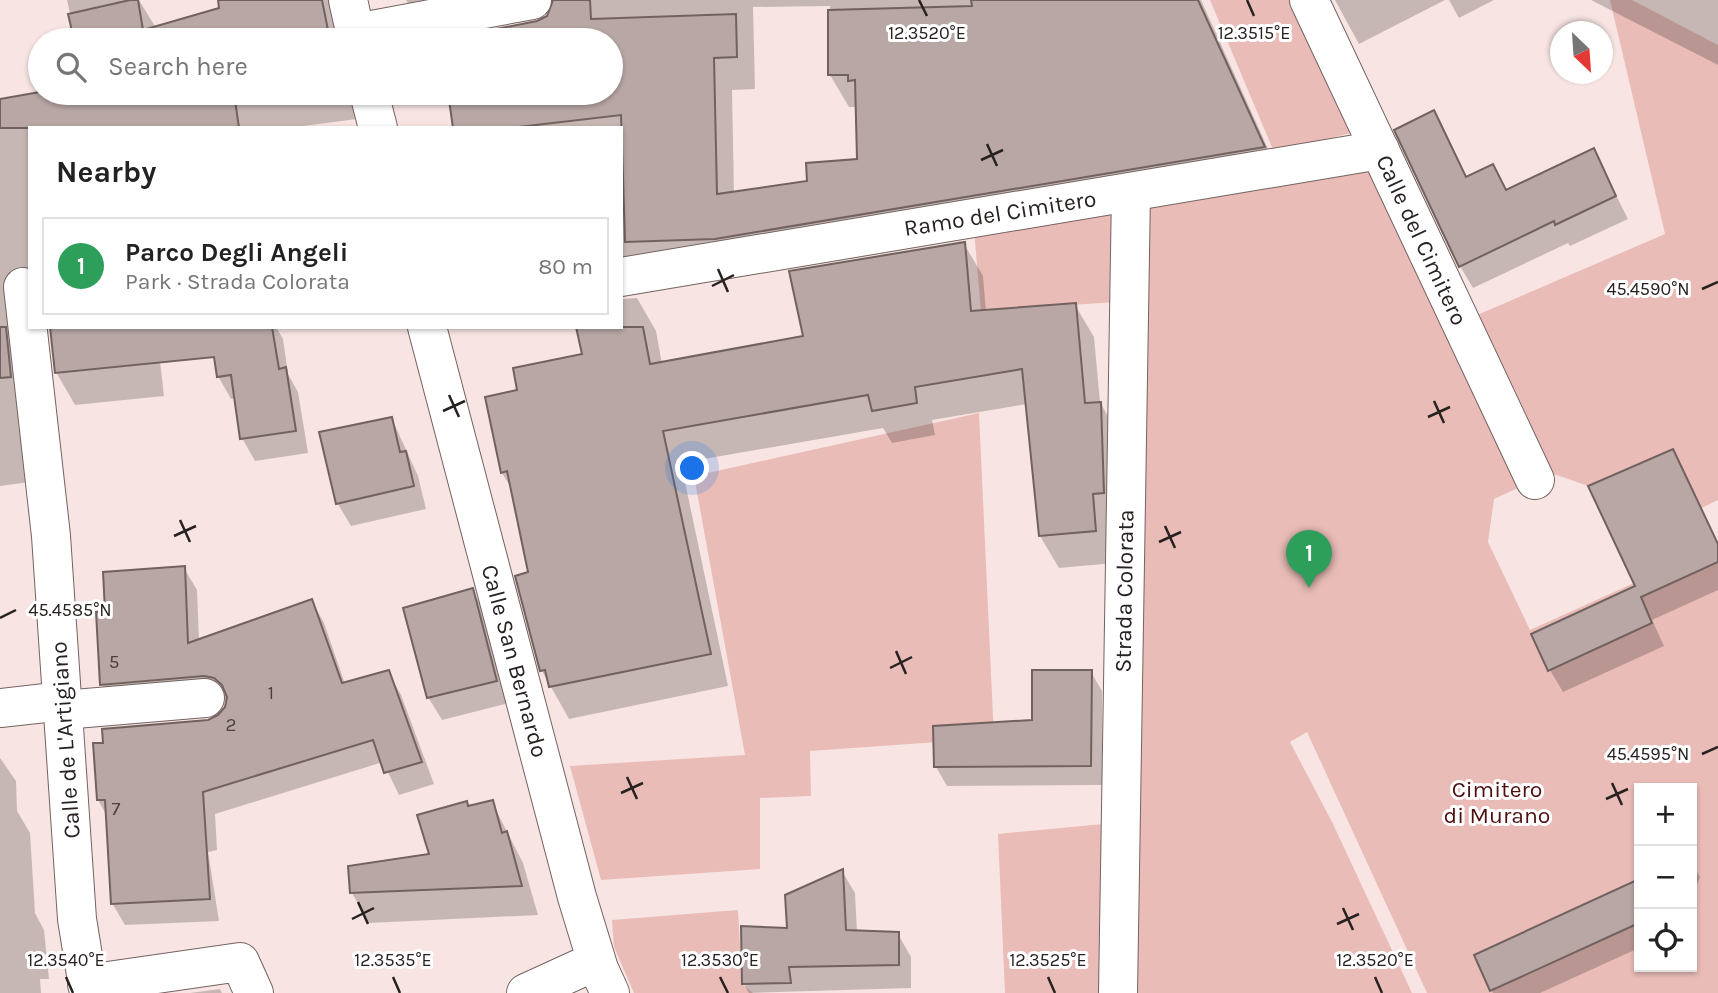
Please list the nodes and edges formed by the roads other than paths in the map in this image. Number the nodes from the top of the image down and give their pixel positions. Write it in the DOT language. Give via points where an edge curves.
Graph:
graph roads {
  1 [pos="532,0"];
  2 [pos="1309,0"];
  3 [pos="353,24"];
  4 [pos="372,105"];
  5 [pos="377,126"];
  6 [pos="1380,150"];
  7 [pos="1131,192"];
  8 [pos="623,277"];
  9 [pos="18,287"];
  10 [pos="428,329"];
  11 [pos="1535,480"];
  12 [pos="205,698"];
  13 [pos="63,706"];
  14 [pos="0,708"];
  15 [pos="603,977"];
  16 [pos="233,978"];
  17 [pos="88,989"];
  18 [pos="1119,992"];
  19 [pos="254,993"];
  20 [pos="526,993"];
  1 -- 3 [label="street"];
  2 -- 6 [label="street, Calle del Cimitero"];
  4 -- 5 [label="street"];
  6 -- 7 [label="street, Ramo del Cimitero"];
  6 -- 11 [label="street, Calle del Cimitero"];
  7 -- 8 [label="street, Ramo del Cimitero"];
  7 -- 18 [label="street, Strada Colorata"];
  9 -- 13 [label="street, Calle de L'Artigiano" via="51,536"];
  10 -- 15 [label="street, Calle San Bernardo"];
  12 -- 13 [label="street"];
  13 -- 14 [label="street"];
  13 -- 17 [label="street, Calle de L'Artigiano" via="77,919"];
  15 -- 20 [label="street"];
  16 -- 17 [label="street, Calle de L'Artigiano"];
  16 -- 19 [label="street, Calle de L'Artigiano" via="240,962"];
}
